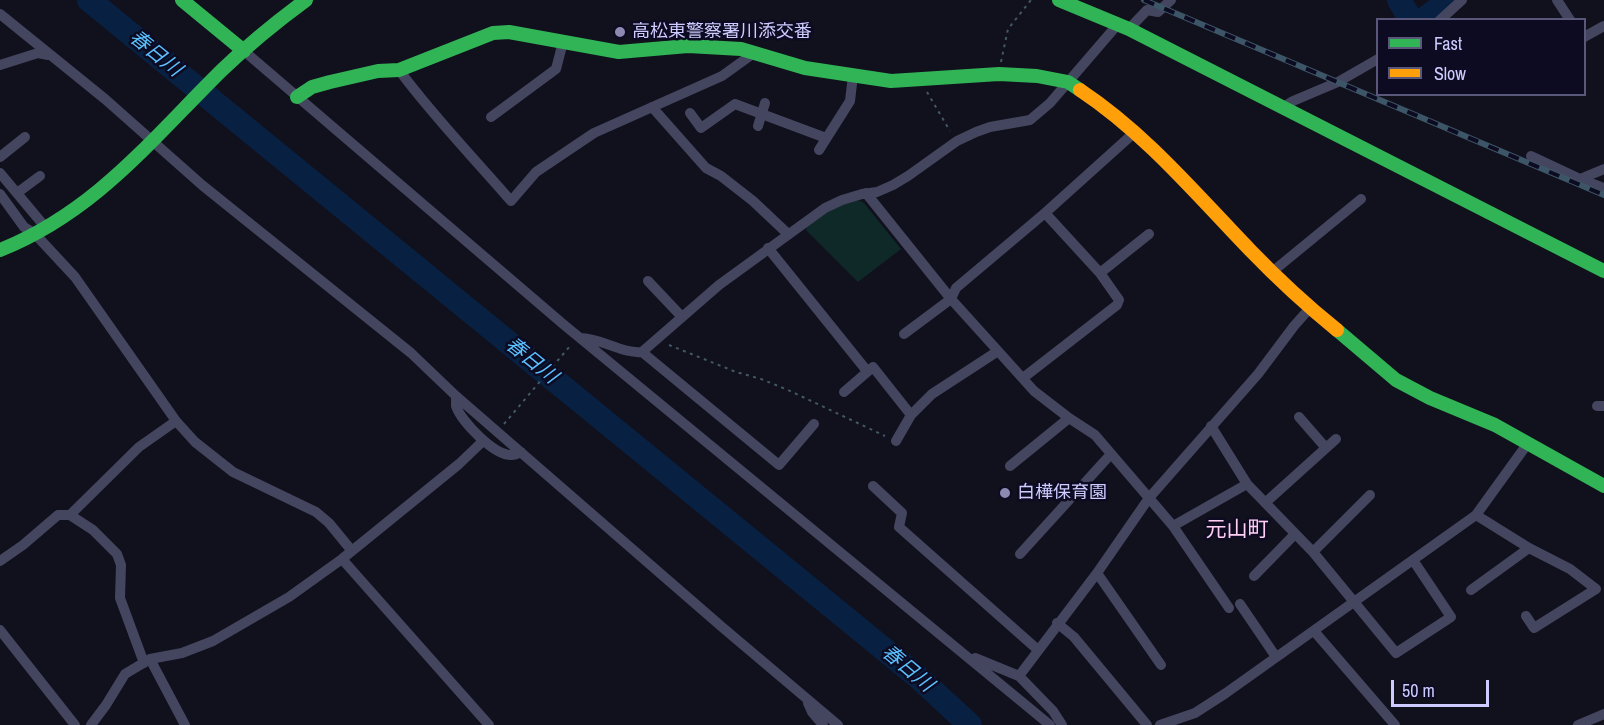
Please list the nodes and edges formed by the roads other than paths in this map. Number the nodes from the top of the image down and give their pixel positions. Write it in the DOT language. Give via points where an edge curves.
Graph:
graph roads {
  1 [pos="182,0"];
  2 [pos="306,0"];
  3 [pos="1059,0"];
  4 [pos="1171,0"];
  5 [pos="1462,0"];
  6 [pos="1557,0"];
  7 [pos="0,14"];
  8 [pos="1442,18"];
  9 [pos="1569,18"];
  10 [pos="1604,26"];
  11 [pos="1124,27"];
  12 [pos="1586,36"];
  13 [pos="563,42"];
  14 [pos="244,51"];
  15 [pos="754,53"];
  16 [pos="49,55"];
  17 [pos="1376,60"];
  18 [pos="0,65"];
  19 [pos="399,70"];
  20 [pos="853,75"];
  21 [pos="1068,82"];
  22 [pos="297,97"];
  23 [pos="652,107"];
  24 [pos="1282,108"];
  25 [pos="763,109"];
  26 [pos="690,113"];
  27 [pos="490,117"];
  28 [pos="758,126"];
  29 [pos="1135,132"];
  30 [pos="25,137"];
  31 [pos="826,138"];
  32 [pos="154,139"];
  33 [pos="819,150"];
  34 [pos="1531,156"];
  35 [pos="0,157"];
  36 [pos="1604,169"];
  37 [pos="0,173"];
  38 [pos="40,176"];
  39 [pos="1580,179"];
  40 [pos="1604,188"];
  41 [pos="17,193"];
  42 [pos="866,193"];
  43 [pos="0,194"];
  44 [pos="1361,199"];
  45 [pos="1045,213"];
  46 [pos="40,231"];
  47 [pos="788,234"];
  48 [pos="1149,234"];
  49 [pos="768,248"];
  50 [pos="0,250"];
  51 [pos="1272,272"];
  52 [pos="1604,272"];
  53 [pos="1100,273"];
  54 [pos="648,281"];
  55 [pos="951,299"];
  56 [pos="1310,308"];
  57 [pos="682,317"];
  58 [pos="904,334"];
  59 [pos="576,341"];
  60 [pos="998,351"];
  61 [pos="642,352"];
  62 [pos="867,371"];
  63 [pos="1023,378"];
  64 [pos="844,392"];
  65 [pos="456,396"];
  66 [pos="911,415"];
  67 [pos="1299,417"];
  68 [pos="1070,418"];
  69 [pos="176,421"];
  70 [pos="814,424"];
  71 [pos="1211,426"];
  72 [pos="1336,439"];
  73 [pos="483,441"];
  74 [pos="896,441"];
  75 [pos="1528,443"];
  76 [pos="1326,448"];
  77 [pos="521,452"];
  78 [pos="1111,454"];
  79 [pos="1010,466"];
  80 [pos="1247,484"];
  81 [pos="873,486"];
  82 [pos="1604,486"];
  83 [pos="1370,495"];
  84 [pos="1149,498"];
  85 [pos="1265,503"];
  86 [pos="70,515"];
  87 [pos="1476,515"];
  88 [pos="1173,526"];
  89 [pos="1295,534"];
  90 [pos="1529,548"];
  91 [pos="352,551"];
  92 [pos="1312,552"];
  93 [pos="1020,554"];
  94 [pos="342,559"];
  95 [pos="1413,560"];
  96 [pos="0,561"];
  97 [pos="1097,573"];
  98 [pos="1254,576"];
  99 [pos="1471,590"];
  100 [pos="1355,602"];
  101 [pos="1240,604"];
  102 [pos="1229,608"];
  103 [pos="1526,616"];
  104 [pos="1057,623"];
  105 [pos="0,630"];
  106 [pos="1314,631"];
  107 [pos="1038,650"];
  108 [pos="963,653"];
  109 [pos="1276,657"];
  110 [pos="147,661"];
  111 [pos="1161,665"];
  112 [pos="1019,676"];
  113 [pos="807,699"];
  114 [pos="1604,714"];
  115 [pos="75,725"];
  116 [pos="91,725"];
  117 [pos="185,725"];
  118 [pos="489,725"];
  119 [pos="822,725"];
  120 [pos="838,725"];
  121 [pos="1050,725"];
  122 [pos="1062,725"];
  123 [pos="1147,725"];
  124 [pos="1160,725"];
  125 [pos="1395,725"];
  126 [pos="1578,725"];
  1 -- 14 [label="street"];
  2 -- 14 [label="street"];
  3 -- 11 [label="street"];
  4 -- 11 [label="street" via="1158,12 1147,10"];
  5 -- 8 [label="street"];
  6 -- 9 [label="street"];
  7 -- 16 [label="street"];
  10 -- 12 [label="street"];
  11 -- 21 [label="street"];
  11 -- 24 [label="street"];
  13 -- 15 [label="street" via="619,52 688,46"];
  13 -- 19 [label="street" via="509,32 493,33"];
  13 -- 27 [label="street" via="556,69"];
  14 -- 22 [label="street"];
  14 -- 32 [label="street"];
  15 -- 20 [label="street" via="805,68"];
  15 -- 23 [label="street" via="722,76"];
  16 -- 18 [label="street" via="38,53"];
  16 -- 32 [label="street"];
  17 -- 24 [label="street"];
  19 -- 22 [label="street" via="330,82"];
  19 -- 23 [label="street" via="511,201 536,172 594,133"];
  20 -- 21 [label="street" via="891,81 999,74"];
  20 -- 31 [label="street" via="850,101"];
  21 -- 29 [label="street"];
  21 -- 42 [label="street" via="1030,120 990,127 957,141 908,176 877,192"];
  22 -- 59 [label="street"];
  23 -- 47 [label="street" via="706,168 753,201"];
  24 -- 52 [label="street"];
  25 -- 26 [label="street" via="735,104 701,129"];
  25 -- 28 [label="street"];
  25 -- 31 [label="street"];
  29 -- 45 [label="street"];
  29 -- 51 [label="street"];
  30 -- 35 [label="street"];
  31 -- 33 [label="street"];
  32 -- 46 [label="street" via="91,199"];
  32 -- 65 [label="street" via="202,185 411,353"];
  34 -- 39 [label="street"];
  36 -- 39 [label="street"];
  37 -- 41 [label="street"];
  38 -- 41 [label="street"];
  39 -- 40 [label="street"];
  41 -- 46 [label="street"];
  42 -- 47 [label="street" via="825,208"];
  42 -- 55 [label="street"];
  43 -- 46 [label="street" via="24,227"];
  44 -- 51 [label="street"];
  45 -- 53 [label="street"];
  45 -- 55 [label="street" via="956,288"];
  46 -- 50 [label="street"];
  46 -- 69 [label="street"];
  47 -- 49 [label="street"];
  48 -- 53 [label="street"];
  49 -- 57 [label="street"];
  49 -- 62 [label="street"];
  51 -- 56 [label="street"];
  53 -- 63 [label="street" via="1119,300 1117,305"];
  54 -- 57 [label="street"];
  55 -- 58 [label="street"];
  55 -- 60 [label="street"];
  56 -- 71 [label="street"];
  56 -- 75 [label="street" via="1396,380"];
  57 -- 61 [label="street"];
  59 -- 61 [label="street" via="590,338 633,353"];
  59 -- 108 [label="street"];
  60 -- 63 [label="street"];
  60 -- 66 [label="street" via="932,394"];
  61 -- 70 [label="street" via="779,465"];
  62 -- 64 [label="street"];
  62 -- 66 [label="street" via="873,367"];
  63 -- 68 [label="street"];
  65 -- 73 [label="street" via="461,414"];
  65 -- 77 [label="street"];
  66 -- 74 [label="street"];
  67 -- 76 [label="street"];
  68 -- 78 [label="street" via="1095,435"];
  68 -- 79 [label="street"];
  69 -- 86 [label="street" via="139,447"];
  69 -- 91 [label="street" via="195,442 233,471 316,512"];
  71 -- 80 [label="street"];
  71 -- 84 [label="street"];
  72 -- 76 [label="street"];
  73 -- 77 [label="street" via="504,453"];
  73 -- 91 [label="street"];
  75 -- 82 [label="street"];
  75 -- 87 [label="street"];
  76 -- 85 [label="street"];
  77 -- 113 [label="street"];
  78 -- 84 [label="street"];
  78 -- 93 [label="street"];
  80 -- 85 [label="street"];
  80 -- 88 [label="street"];
  81 -- 107 [label="street" via="902,513 899,527"];
  83 -- 92 [label="street"];
  84 -- 88 [label="street"];
  84 -- 97 [label="street"];
  85 -- 89 [label="street"];
  86 -- 96 [label="street" via="58,515"];
  86 -- 110 [label="street" via="93,530 117,554 122,565 120,598 134,640"];
  87 -- 90 [label="street"];
  87 -- 95 [label="street"];
  88 -- 102 [label="street"];
  89 -- 92 [label="street"];
  89 -- 98 [label="street"];
  90 -- 99 [label="street"];
  90 -- 103 [label="street" via="1570,569 1596,589 1534,628"];
  91 -- 94 [label="street"];
  92 -- 100 [label="street"];
  94 -- 110 [label="street" via="289,597 213,641"];
  94 -- 118 [label="street"];
  95 -- 100 [label="street"];
  95 -- 100 [label="street" via="1451,617 1396,653"];
  97 -- 104 [label="street"];
  97 -- 111 [label="street"];
  100 -- 106 [label="street"];
  101 -- 109 [label="street"];
  104 -- 107 [label="street"];
  104 -- 123 [label="street" via="1074,637"];
  105 -- 115 [label="street"];
  106 -- 109 [label="street"];
  106 -- 125 [label="street"];
  107 -- 112 [label="street"];
  108 -- 112 [label="street"];
  108 -- 121 [label="street"];
  109 -- 124 [label="street" via="1195,713"];
  110 -- 116 [label="street" via="124,674"];
  110 -- 117 [label="street"];
  112 -- 122 [label="street"];
  113 -- 119 [label="street"];
  113 -- 120 [label="street"];
  114 -- 126 [label="street"];
}
